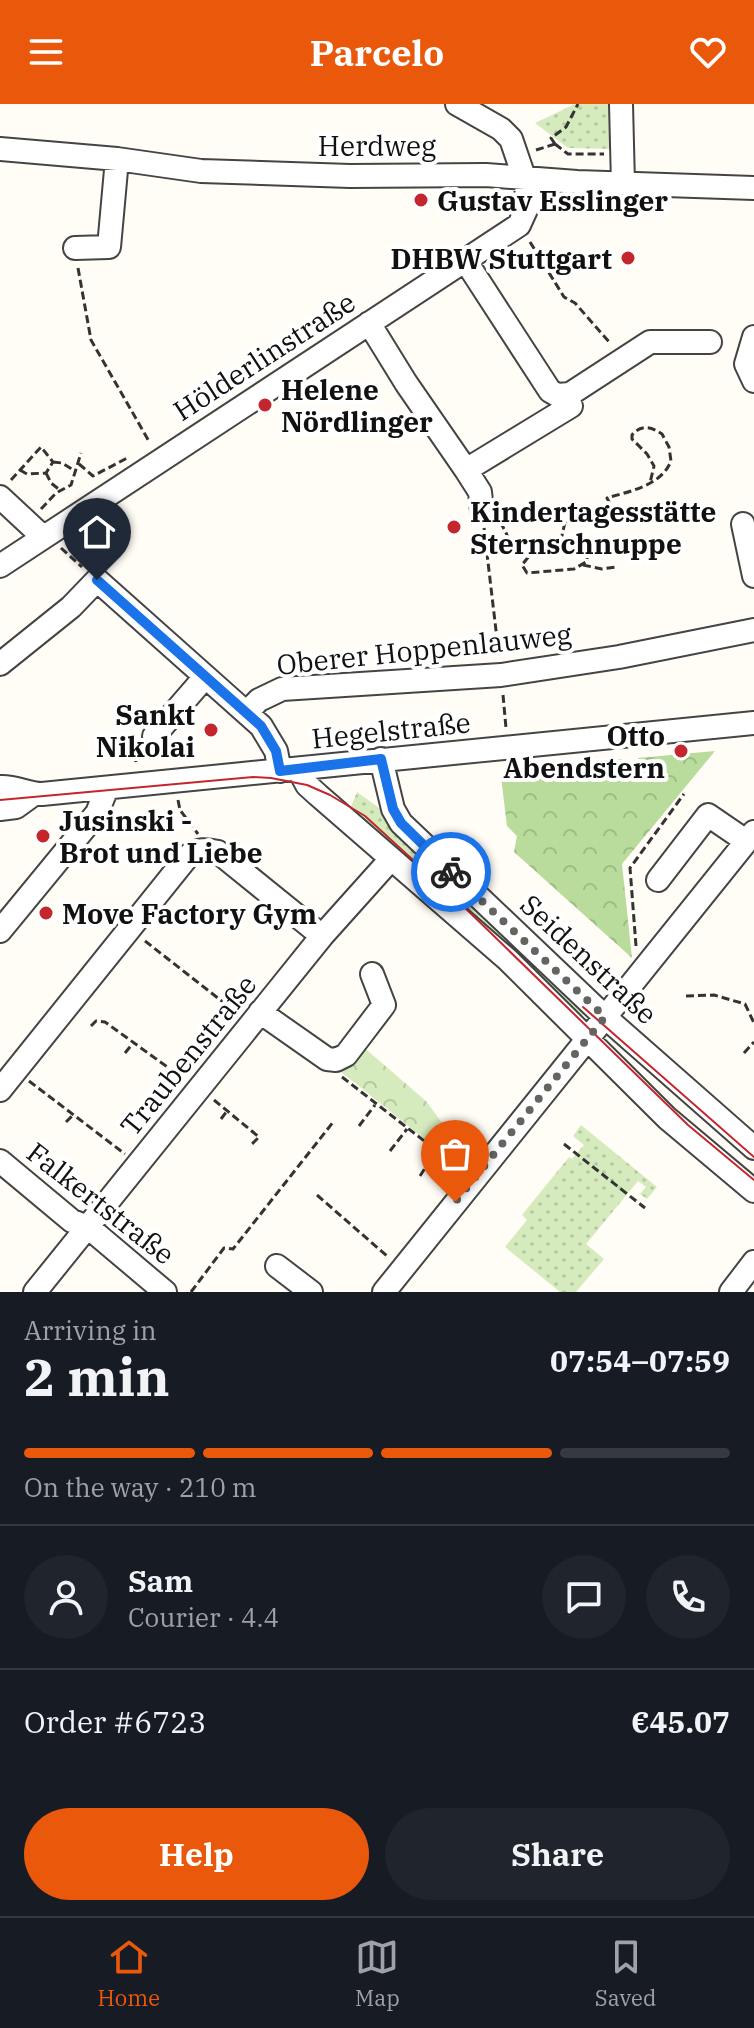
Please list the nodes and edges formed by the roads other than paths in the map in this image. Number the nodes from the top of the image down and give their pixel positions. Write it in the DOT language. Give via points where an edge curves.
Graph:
graph roads {
  1 [pos="457,104"];
  2 [pos="621,104"];
  3 [pos="0,149"];
  4 [pos="117,159"];
  5 [pos="524,177"];
  6 [pos="623,184"];
  7 [pos="754,188"];
  8 [pos="75,248"];
  9 [pos="465,260"];
  10 [pos="369,323"];
  11 [pos="754,337"];
  12 [pos="710,342"];
  13 [pos="754,381"];
  14 [pos="571,406"];
  15 [pos="466,470"];
  16 [pos="0,497"];
  17 [pos="482,511"];
  18 [pos="743,524"];
  19 [pos="43,537"];
  20 [pos="0,566"];
  21 [pos="754,576"];
  22 [pos="754,630"];
  23 [pos="0,664"];
  24 [pos="205,677"];
  25 [pos="247,712"];
  26 [pos="752,725"];
  27 [pos="154,736"];
  28 [pos="381,759"];
  29 [pos="290,770"];
  30 [pos="0,787"];
  31 [pos="107,788"];
  32 [pos="34,794"];
  33 [pos="0,809"];
  34 [pos="750,837"];
  35 [pos="391,859"];
  36 [pos="658,880"];
  37 [pos="0,931"];
  38 [pos="322,936"];
  39 [pos="372,974"];
  40 [pos="250,1014"];
  41 [pos="605,1017"];
  42 [pos="587,1039"];
  43 [pos="0,1090"];
  44 [pos="754,1148"];
  45 [pos="0,1161"];
  46 [pos="754,1191"];
  47 [pos="88,1227"];
  48 [pos="754,1262"];
  49 [pos="277,1266"];
  50 [pos="35,1292"];
  51 [pos="165,1292"];
  52 [pos="311,1292"];
  53 [pos="384,1292"];
  54 [pos="731,1292"];
  1 -- 5 [label="street" via="511,139"];
  2 -- 6 [label="street"];
  3 -- 4 [label="street, Herdweg"];
  4 -- 5 [label="street, Herdweg" via="201,171"];
  4 -- 8 [label="street" via="109,247"];
  5 -- 6 [label="street, Herdweg"];
  5 -- 9 [label="street, Hölderlinstraße" via="529,203 519,225"];
  6 -- 7 [label="street, Herdweg"];
  9 -- 10 [label="street, Hölderlinstraße"];
  9 -- 12 [label="street" via="557,395 570,394 650,342"];
  10 -- 15 [label="street"];
  10 -- 19 [label="street, Hölderlinstraße"];
  11 -- 13 [label="street" via="746,364"];
  14 -- 15 [label="street"];
  15 -- 17 [label="street" via="480,492"];
  16 -- 19 [label="street"];
  18 -- 21 [label="street"];
  19 -- 20 [label="street, Hölderlinstraße"];
  22 -- 25 [label="street, Oberer Hoppenlauweg" via="501,675 282,689"];
  23 -- 24 [label="street, Seidenstraße" via="97,580"];
  24 -- 25 [label="street, Seidenstraße"];
  24 -- 27 [label="street"];
  25 -- 29 [label="street, Seidenstraße"];
  26 -- 28 [label="street, Hegelstraße"];
  28 -- 29 [label="street, Hegelstraße"];
  28 -- 41 [label="street, Seidenstraße" via="401,823"];
  29 -- 31 [label="street, Hegelstraße"];
  29 -- 35 [label="street, Seidenstraße"];
  30 -- 32 [label="street, Hegelstraße" via="15,786"];
  31 -- 32 [label="street, Hegelstraße"];
  31 -- 37 [label="street" via="97,813"];
  32 -- 33 [label="street, Hegelstraße" via="16,807"];
  34 -- 36 [label="street" via="708,815"];
  34 -- 41 [label="street"];
  35 -- 38 [label="street, Traubenstraße"];
  35 -- 42 [label="street, Seidenstraße" via="508,960"];
  38 -- 40 [label="street, Traubenstraße"];
  38 -- 43 [label="street" via="218,852 204,848 188,856"];
  39 -- 40 [label="street" via="384,1005 346,1055 336,1060"];
  40 -- 47 [label="street, Traubenstraße"];
  41 -- 42 [label="street"];
  41 -- 44 [label="street, Seidenstraße"];
  42 -- 46 [label="street, Seidenstraße" via="667,1118"];
  42 -- 53 [label="street" via="537,1120 473,1180"];
  45 -- 47 [label="street, Falkertstraße" via="72,1221"];
  47 -- 50 [label="street, Traubenstraße"];
  47 -- 51 [label="street, Falkertstraße"];
  48 -- 54 [label="street"];
  49 -- 52 [label="street"];
}
